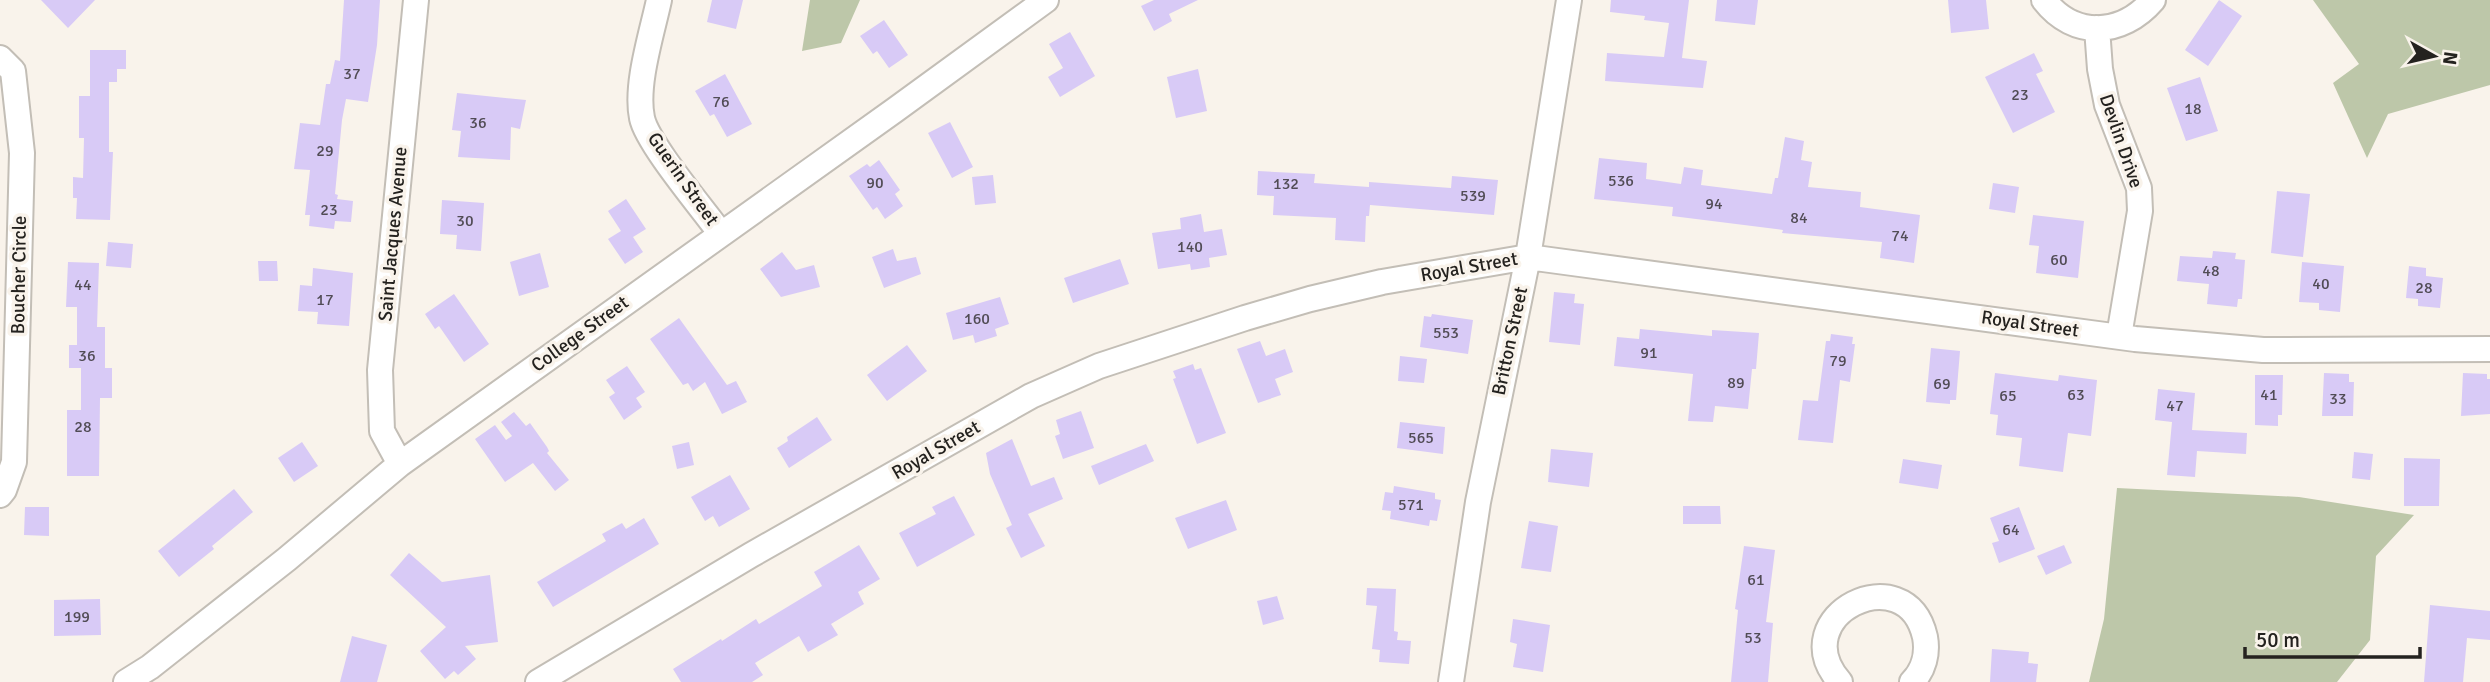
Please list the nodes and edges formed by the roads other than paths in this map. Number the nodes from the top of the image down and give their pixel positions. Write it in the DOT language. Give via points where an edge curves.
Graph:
graph roads {
  1 [pos="416,0"];
  2 [pos="659,0"];
  3 [pos="1046,0"];
  4 [pos="1569,0"];
  5 [pos="2044,0"];
  6 [pos="2153,0"];
  7 [pos="2097,29"];
  8 [pos="0,58"];
  9 [pos="721,234"];
  10 [pos="1528,257"];
  11 [pos="2119,336"];
  12 [pos="2490,349"];
  13 [pos="401,464"];
  14 [pos="0,495"];
  15 [pos="126,682"];
  16 [pos="538,682"];
  17 [pos="1451,682"];
  18 [pos="1840,682"];
  19 [pos="1912,682"];
  1 -- 13 [label="street, Saint Jacques Avenue" via="380,370 382,431"];
  2 -- 9 [label="street, Guerin Street" via="642,79 642,118"];
  3 -- 9 [label="street, College Street"];
  4 -- 10 [label="street, Britton Street"];
  5 -- 7 [label="street" via="2060,17"];
  6 -- 7 [label="street" via="2134,18"];
  7 -- 11 [label="street, Devlin Drive" via="2108,105 2140,197"];
  8 -- 14 [label="street, Boucher Circle" via="13,71 22,153 14,462"];
  9 -- 13 [label="street, College Street"];
  10 -- 11 [label="street, Royal Street"];
  10 -- 16 [label="street, Royal Street" via="1310,299 1099,366 1031,396"];
  10 -- 17 [label="street, Britton Street" via="1478,502"];
  11 -- 12 [label="street, Royal Street" via="2263,349"];
  13 -- 15 [label="street, College Street" via="287,559"];
  18 -- 19 [label="street" via="1826,657 1831,625 1854,601 1870,597 1902,604 1923,629 1927,645 1924,662"];
}
